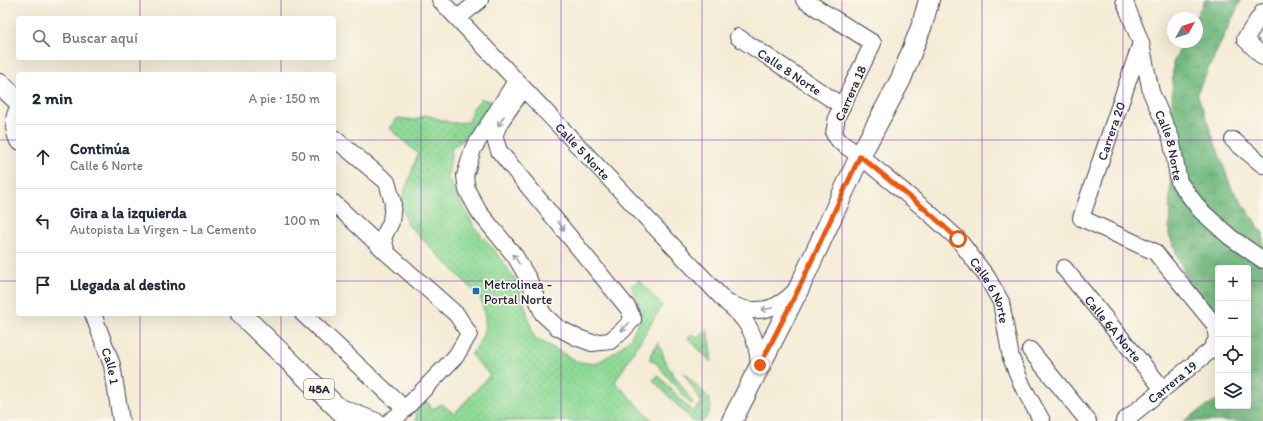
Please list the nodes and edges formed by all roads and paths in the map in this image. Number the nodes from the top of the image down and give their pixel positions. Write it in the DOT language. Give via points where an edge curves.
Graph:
graph roads {
  1 [pos="440,0"];
  2 [pos="480,0"];
  3 [pos="804,0"];
  4 [pos="929,0"];
  5 [pos="1124,0"];
  6 [pos="1263,12"];
  7 [pos="458,18"];
  8 [pos="738,37"];
  9 [pos="1141,43"];
  10 [pos="1263,57"];
  11 [pos="0,84"];
  12 [pos="520,85"];
  13 [pos="16,99"];
  14 [pos="842,106"];
  15 [pos="16,114"];
  16 [pos="16,135"];
  17 [pos="336,140"];
  18 [pos="1233,140"];
  19 [pos="860,156"];
  20 [pos="1263,165"];
  21 [pos="336,205"];
  22 [pos="387,253"];
  23 [pos="1263,260"];
  24 [pos="1064,268"];
  25 [pos="799,288"];
  26 [pos="726,302"];
  27 [pos="94,316"];
  28 [pos="243,316"];
  29 [pos="305,316"];
  30 [pos="1217,337"];
  31 [pos="1215,343"];
  32 [pos="1030,350"];
  33 [pos="760,365"];
  34 [pos="1163,389"];
  35 [pos="335,405"];
  36 [pos="405,409"];
  37 [pos="121,421"];
  38 [pos="352,421"];
  39 [pos="376,421"];
  40 [pos="390,421"];
  41 [pos="732,421"];
  42 [pos="1042,421"];
  43 [pos="1088,421"];
  44 [pos="1124,421"];
  1 -- 7 [label="street, Calle 5 Norte"];
  2 -- 7 [label="street"];
  3 -- 14 [label="street, Carrera 18" via="873,43"];
  4 -- 19 [label="main road" via="901,79"];
  5 -- 9 [label="street, Calle 8 Norte"];
  6 -- 10 [label="street" via="1245,39"];
  7 -- 12 [label="street, Calle 5 Norte"];
  8 -- 14 [label="street, Calle 8 Norte"];
  9 -- 23 [label="street, Calle 8 Norte" via="1151,92 1171,138 1179,182 1200,210 1230,237"];
  9 -- 30 [label="street, Carrera 20" via="1081,218 1155,252 1215,325"];
  11 -- 13 [label="main road"];
  12 -- 12 [label="street, one-way" via="494,136 499,151 628,308 633,319 610,341 592,343 576,337 557,327 543,314 529,280 515,256 479,212 467,190 465,176 473,149"];
  12 -- 26 [label="street, Calle 5 Norte"];
  14 -- 19 [label="street, Carrera 18" via="837,116 834,134 840,142"];
  15 -- 16 [label="street"];
  17 -- 22 [label="street" via="387,182 393,203 391,222 384,238"];
  18 -- 20 [label="street"];
  19 -- 25 [label="main road"];
  19 -- 42 [label="street, Calle 6 Norte" via="958,239 987,277 1001,302 1011,358 1022,387"];
  21 -- 22 [label="street"];
  22 -- 36 [label="street" via="458,315 469,334 456,356"];
  24 -- 34 [label="street, Calle 6A Norte"];
  25 -- 26 [label="street, Calle 5 Norte, one-way" via="788,300 773,308 741,309"];
  25 -- 33 [label="main road"];
  26 -- 33 [label="street, Calle 5 Norte" via="738,311 747,323 754,336"];
  27 -- 37 [label="street, Calle 1" via="112,364"];
  28 -- 35 [label="main road, 45A"];
  29 -- 36 [label="street"];
  31 -- 34 [label="street, Carrera 19" via="1211,350"];
  32 -- 43 [label="street"];
  33 -- 41 [label="main road"];
  34 -- 44 [label="street, Carrera 19"];
  35 -- 38 [label="main road, 45A"];
  35 -- 39 [label="street"];
  36 -- 40 [label="street"];
}
